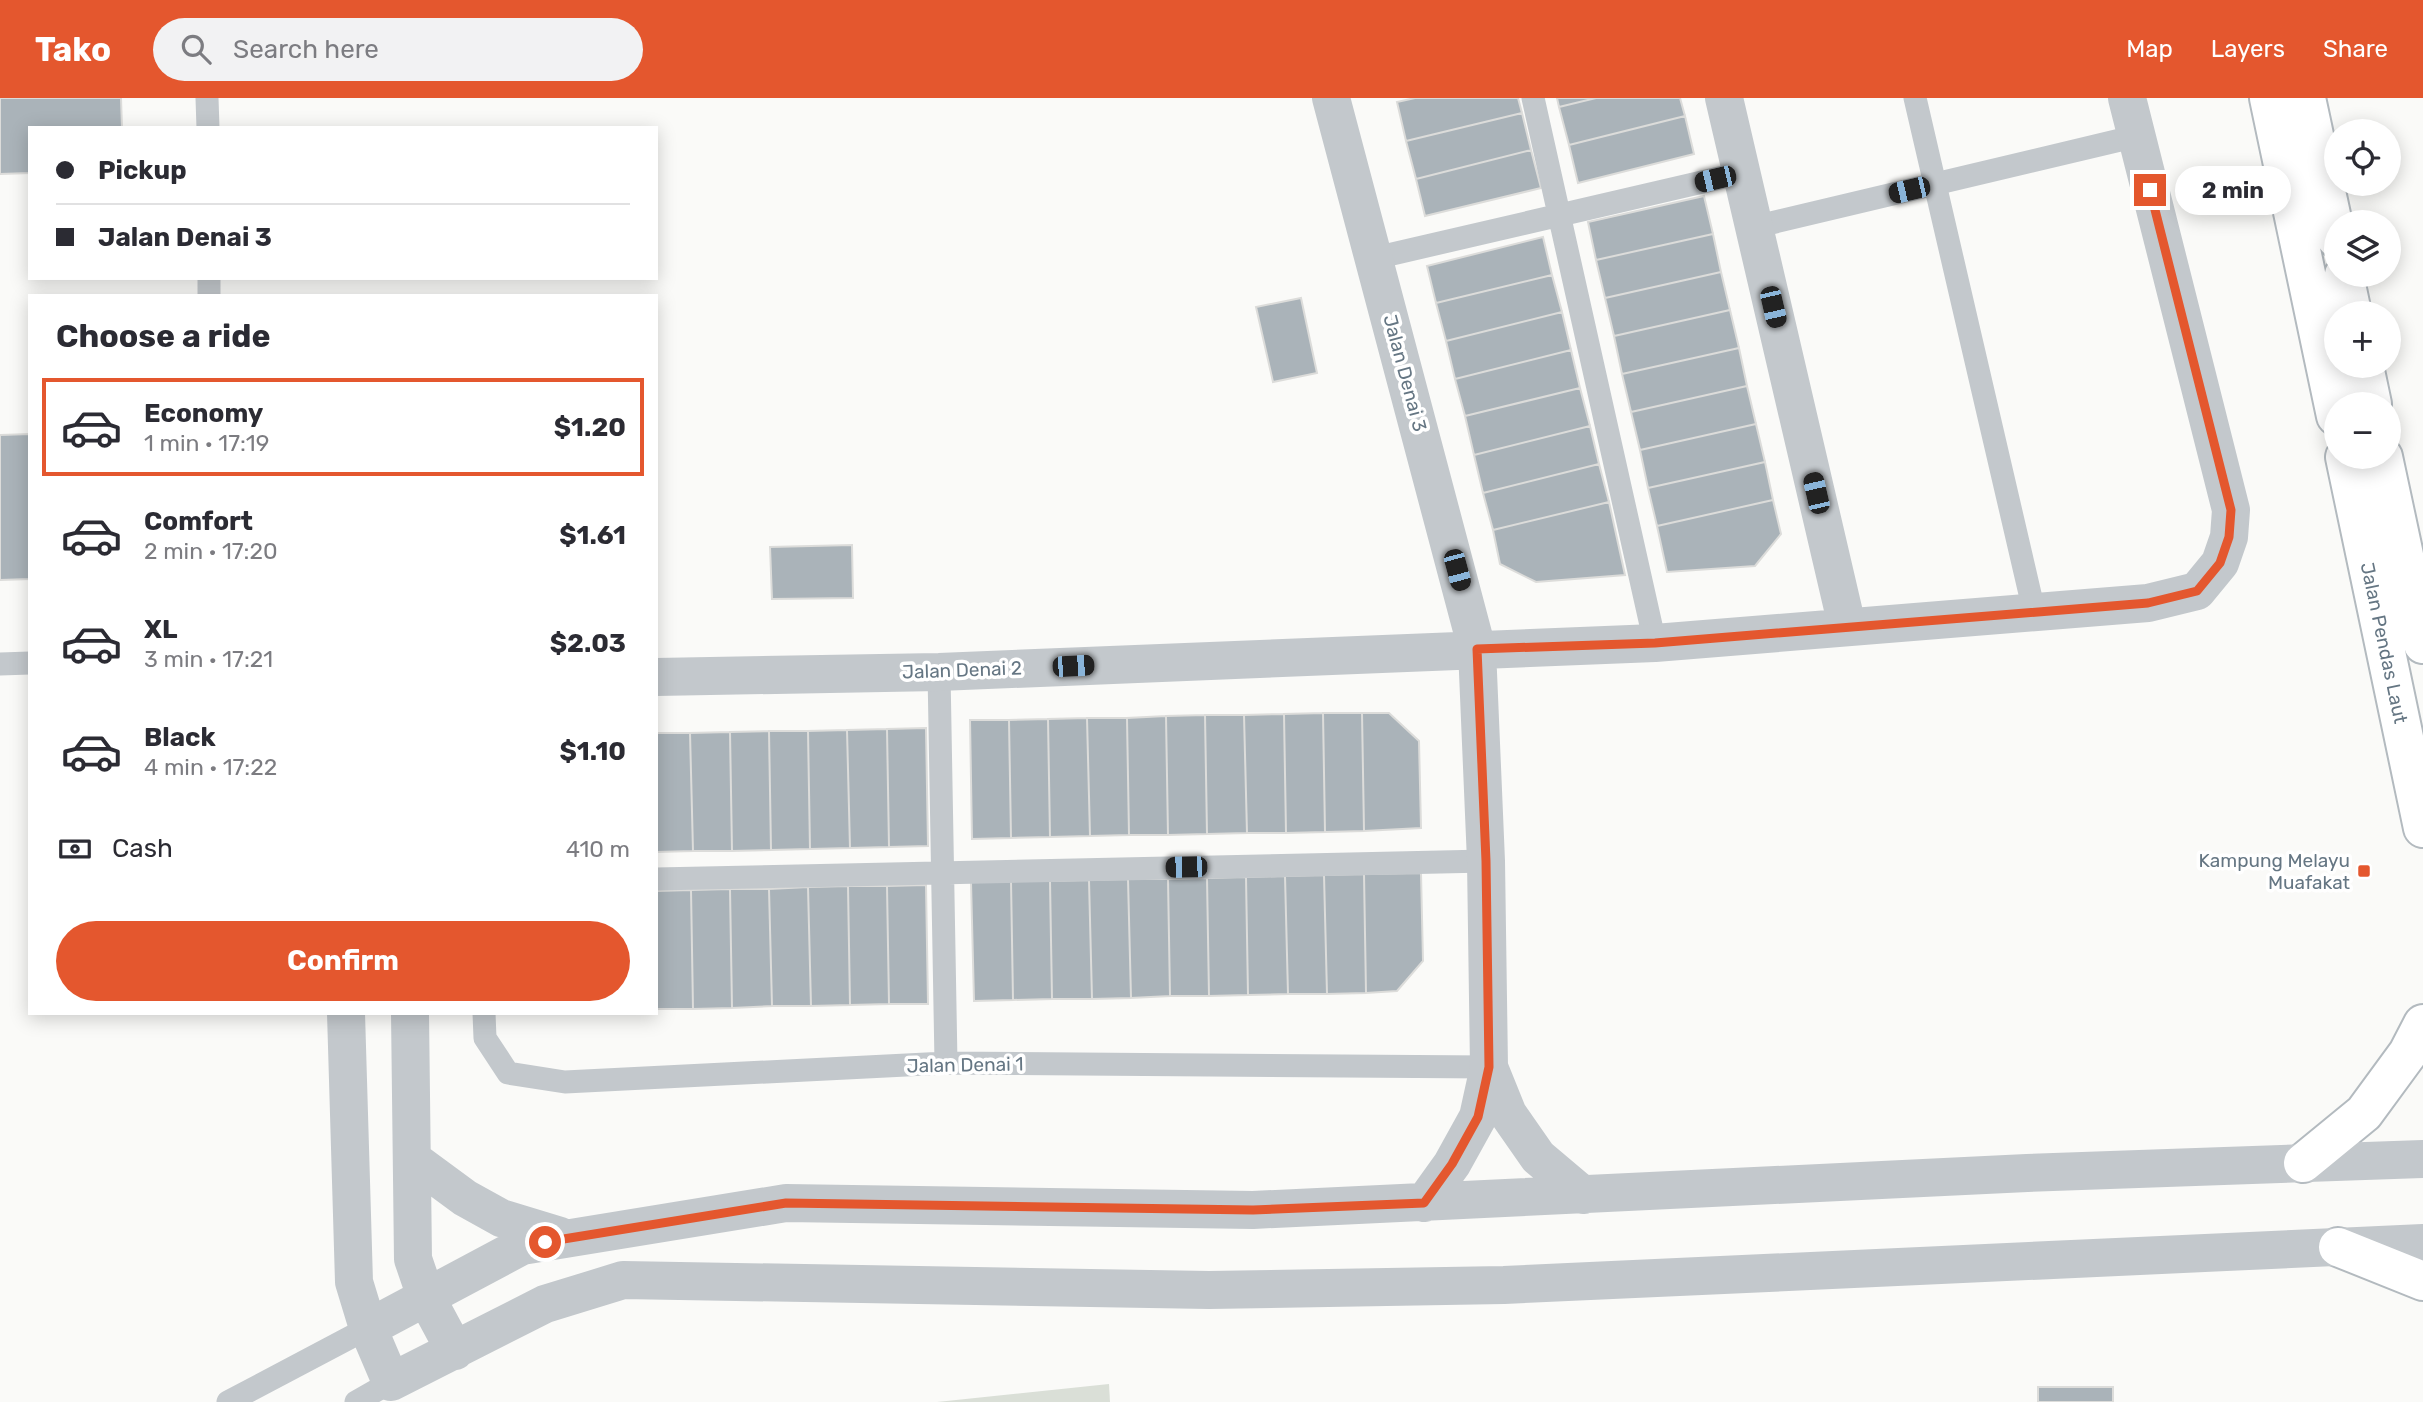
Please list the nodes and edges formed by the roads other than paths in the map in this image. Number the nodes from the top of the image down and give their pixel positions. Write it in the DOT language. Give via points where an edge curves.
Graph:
graph roads {
  1 [pos="207,98"];
  2 [pos="1332,98"];
  3 [pos="1533,98"];
  4 [pos="1724,98"];
  5 [pos="1915,98"];
  6 [pos="2127,98"];
  7 [pos="2269,98"];
  8 [pos="2306,98"];
  9 [pos="208,126"];
  10 [pos="2137,136"];
  11 [pos="1741,173"];
  12 [pos="1935,184"];
  13 [pos="2330,210"];
  14 [pos="1559,215"];
  15 [pos="1754,227"];
  16 [pos="1375,258"];
  17 [pos="2331,392"];
  18 [pos="2348,469"];
  19 [pos="2386,469"];
  20 [pos="2034,611"];
  21 [pos="1847,626"];
  22 [pos="1655,643"];
  23 [pos="2423,644"];
  24 [pos="1477,649"];
  25 [pos="28,663"];
  26 [pos="0,664"];
  27 [pos="939,672"];
  28 [pos="658,677"];
  29 [pos="2423,828"];
  30 [pos="1486,861"];
  31 [pos="941,873"];
  32 [pos="658,878"];
  33 [pos="346,1015"];
  34 [pos="410,1015"];
  35 [pos="484,1015"];
  36 [pos="2423,1024"];
  37 [pos="946,1063"];
  38 [pos="1489,1067"];
  39 [pos="2423,1158"];
  40 [pos="412,1159"];
  41 [pos="2303,1163"];
  42 [pos="1583,1195"];
  43 [pos="1424,1203"];
  44 [pos="568,1239"];
  45 [pos="2423,1243"];
  46 [pos="2338,1247"];
  47 [pos="2423,1281"];
  48 [pos="426,1297"];
  49 [pos="368,1328"];
  50 [pos="455,1351"];
  51 [pos="391,1382"];
  52 [pos="228,1402"];
  53 [pos="356,1402"];
  1 -- 9 [label="lane"];
  2 -- 16 [label="street, Jalan Denai 3"];
  3 -- 14 [label="lane"];
  4 -- 11 [label="street"];
  5 -- 12 [label="lane"];
  6 -- 10 [label="street"];
  7 -- 17 [label="main road"];
  8 -- 13 [label="main road"];
  10 -- 12 [label="lane"];
  10 -- 20 [label="street, Jalan Denai 2" via="2231,510 2229,537 2220,563 2197,591 2148,603"];
  11 -- 14 [label="lane"];
  11 -- 15 [label="street"];
  12 -- 15 [label="lane"];
  12 -- 20 [label="lane"];
  14 -- 16 [label="lane"];
  14 -- 22 [label="lane"];
  15 -- 21 [label="street"];
  16 -- 24 [label="street, Jalan Denai 3"];
  18 -- 29 [label="main road, Jalan Pendas Laut"];
  19 -- 23 [label="main road, Jalan Pendas Laut"];
  20 -- 21 [label="street, Jalan Denai 2"];
  21 -- 22 [label="street, Jalan Denai 2"];
  22 -- 24 [label="street, Jalan Denai 2"];
  24 -- 27 [label="street, Jalan Denai 2"];
  24 -- 30 [label="street, Jalan Denai 3"];
  25 -- 26 [label="lane"];
  27 -- 28 [label="street, Jalan Denai 2"];
  27 -- 31 [label="lane"];
  30 -- 31 [label="lane"];
  30 -- 38 [label="street, Jalan Denai 3"];
  31 -- 32 [label="lane"];
  31 -- 37 [label="lane"];
  33 -- 49 [label="street" via="354,1282"];
  34 -- 40 [label="street"];
  35 -- 37 [label="lane, Jalan Denai 1" via="485,1038 508,1073 565,1082"];
  36 -- 41 [label="main road" via="2409,1053 2364,1113"];
  37 -- 38 [label="lane, Jalan Denai 1"];
  38 -- 42 [label="street" via="1508,1114 1538,1157"];
  38 -- 43 [label="street" via="1478,1117"];
  39 -- 41 [label="street"];
  40 -- 44 [label="street" via="501,1218"];
  40 -- 48 [label="street" via="413,1259"];
  41 -- 42 [label="street"];
  42 -- 43 [label="street"];
  43 -- 44 [label="street" via="1253,1210 786,1203"];
  44 -- 48 [label="street" via="522,1247"];
  45 -- 46 [label="street"];
  46 -- 47 [label="main road"];
  46 -- 50 [label="street" via="1504,1285 1209,1290 623,1280 545,1304"];
  48 -- 49 [label="street"];
  48 -- 50 [label="street"];
  49 -- 51 [label="street"];
  49 -- 52 [label="lane"];
  50 -- 51 [label="street"];
  51 -- 53 [label="lane"];
}
